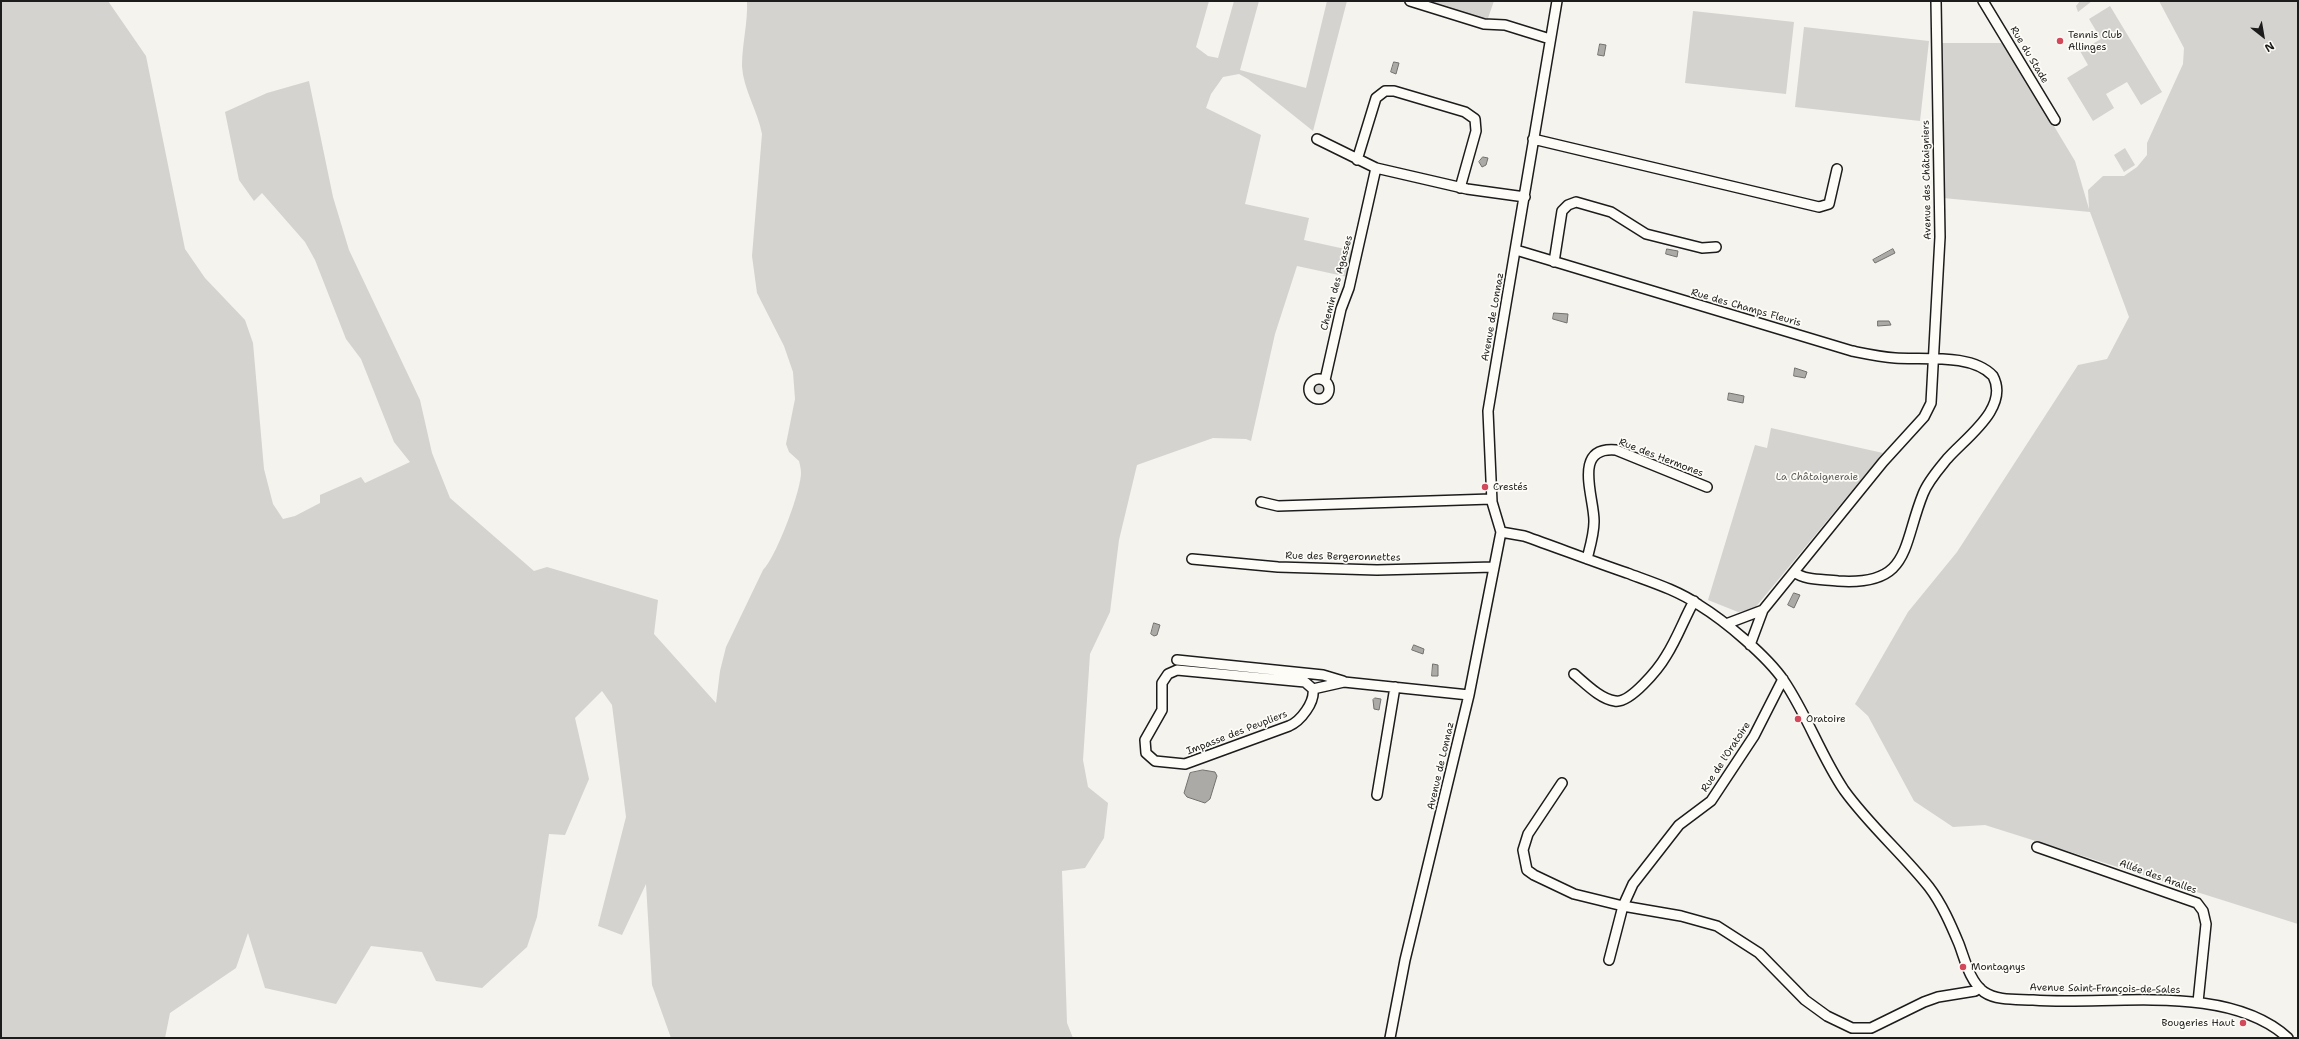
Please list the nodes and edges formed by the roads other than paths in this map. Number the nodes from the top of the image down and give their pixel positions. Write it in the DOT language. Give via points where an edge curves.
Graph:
graph roads {
  1 [pos="1410,1"];
  2 [pos="1557,1"];
  3 [pos="1936,1"];
  4 [pos="1983,1"];
  5 [pos="1550,39"];
  6 [pos="2055,120"];
  7 [pos="1317,139"];
  8 [pos="1533,139"];
  9 [pos="1357,160"];
  10 [pos="1376,168"];
  11 [pos="1837,169"];
  12 [pos="1460,188"];
  13 [pos="1525,197"];
  14 [pos="1716,247"];
  15 [pos="1516,250"];
  16 [pos="1554,262"];
  17 [pos="1934,358"];
  18 [pos="1325,380"];
  19 [pos="1707,487"];
  20 [pos="1491,499"];
  21 [pos="1261,502"];
  22 [pos="1501,532"];
  23 [pos="1192,558"];
  24 [pos="1587,559"];
  25 [pos="1494,567"];
  26 [pos="1794,572"];
  27 [pos="1694,602"];
  28 [pos="1763,610"];
  29 [pos="1726,624"];
  30 [pos="1750,646"];
  31 [pos="1177,660"];
  32 [pos="1574,674"];
  33 [pos="1783,679"];
  34 [pos="1344,682"];
  35 [pos="1395,687"];
  36 [pos="1313,689"];
  37 [pos="1469,695"];
  38 [pos="1562,783"];
  39 [pos="1377,795"];
  40 [pos="2037,847"];
  41 [pos="1623,906"];
  42 [pos="1609,960"];
  43 [pos="1980,988"];
  44 [pos="2198,1002"];
  45 [pos="1390,1038"];
  46 [pos="2288,1038"];
  1 -- 5 [label="street" via="1484,24 1505,25"];
  2 -- 5 [label="street, Avenue de Lonnaz"];
  3 -- 17 [label="street, Avenue des Châtaigniers" via="1940,215"];
  4 -- 6 [label="street, Rue du Stade"];
  5 -- 8 [label="street, Avenue de Lonnaz"];
  7 -- 9 [label="street"];
  8 -- 11 [label="street" via="1819,207 1828,204"];
  8 -- 13 [label="street, Avenue de Lonnaz"];
  9 -- 10 [label="street"];
  9 -- 12 [label="street" via="1376,98 1386,91 1394,91 1465,112 1475,119 1476,131"];
  10 -- 12 [label="street"];
  10 -- 18 [label="street, Chemin des Agasses"];
  12 -- 13 [label="street"];
  13 -- 15 [label="street, Avenue de Lonnaz"];
  14 -- 16 [label="street" via="1702,248 1646,234 1611,212 1576,202 1562,211"];
  15 -- 16 [label="street, Rue des Champs Fleuris"];
  15 -- 20 [label="street, Avenue de Lonnaz" via="1489,405"];
  16 -- 17 [label="street, Rue des Champs Fleuris" via="1852,351 1886,357"];
  17 -- 26 [label="street, Avenue des Châtaigniers" via="1932,398 1927,412"];
  17 -- 26 [label="street" via="1955,360 1985,369 1995,380 1996,396 1985,420 1959,445 1927,486 1901,559 1889,571 1866,580 1808,578"];
  19 -- 24 [label="street, Rue des Hermones" via="1616,450 1600,452 1592,459 1588,468 1594,522"];
  20 -- 21 [label="street" via="1278,506"];
  20 -- 22 [label="street, Avenue de Lonnaz"];
  22 -- 24 [label="street" via="1524,536"];
  22 -- 25 [label="street, Avenue de Lonnaz"];
  23 -- 25 [label="street, Rue des Bergeronnettes" via="1278,568 1377,570"];
  24 -- 27 [label="street" via="1668,588"];
  25 -- 37 [label="street, Avenue de Lonnaz"];
  26 -- 28 [label="street, Avenue des Châtaigniers"];
  27 -- 29 [label="street"];
  27 -- 32 [label="street" via="1666,656 1647,681 1626,699 1616,702 1608,699"];
  28 -- 29 [label="street"];
  28 -- 30 [label="street, Avenue des Châtaigniers"];
  29 -- 30 [label="street"];
  30 -- 33 [label="street"];
  31 -- 34 [label="street" via="1323,675"];
  33 -- 41 [label="street, Rue de l'Oratoire" via="1754,736 1711,801 1679,825 1633,884"];
  33 -- 43 [label="street" via="1847,794 1933,892 1968,969"];
  34 -- 35 [label="street"];
  34 -- 36 [label="street"];
  35 -- 37 [label="street"];
  35 -- 39 [label="street"];
  36 -- 36 [label="street, Impasse des Peupliers" via="1304,682 1182,669 1172,671 1162,683 1162,710 1145,740 1146,753 1156,761 1185,764 1289,726 1302,717"];
  37 -- 45 [label="street, Avenue de Lonnaz" via="1405,960"];
  38 -- 41 [label="street" via="1528,834 1523,850 1527,870 1534,876 1574,894"];
  40 -- 44 [label="street, Allée des Aralles" via="2197,903 2204,911 2206,924"];
  41 -- 42 [label="street, Rue de l'Oratoire"];
  41 -- 43 [label="street" via="1681,916 1716,926 1759,953 1805,1000 1827,1016 1852,1028 1871,1028 1924,1002 1938,997 1974,992"];
  43 -- 44 [label="street, Avenue Saint-François-de-Sales" via="1996,997 2051,1002"];
  44 -- 46 [label="street, Avenue Saint-François-de-Sales" via="2253,1017"];
}
